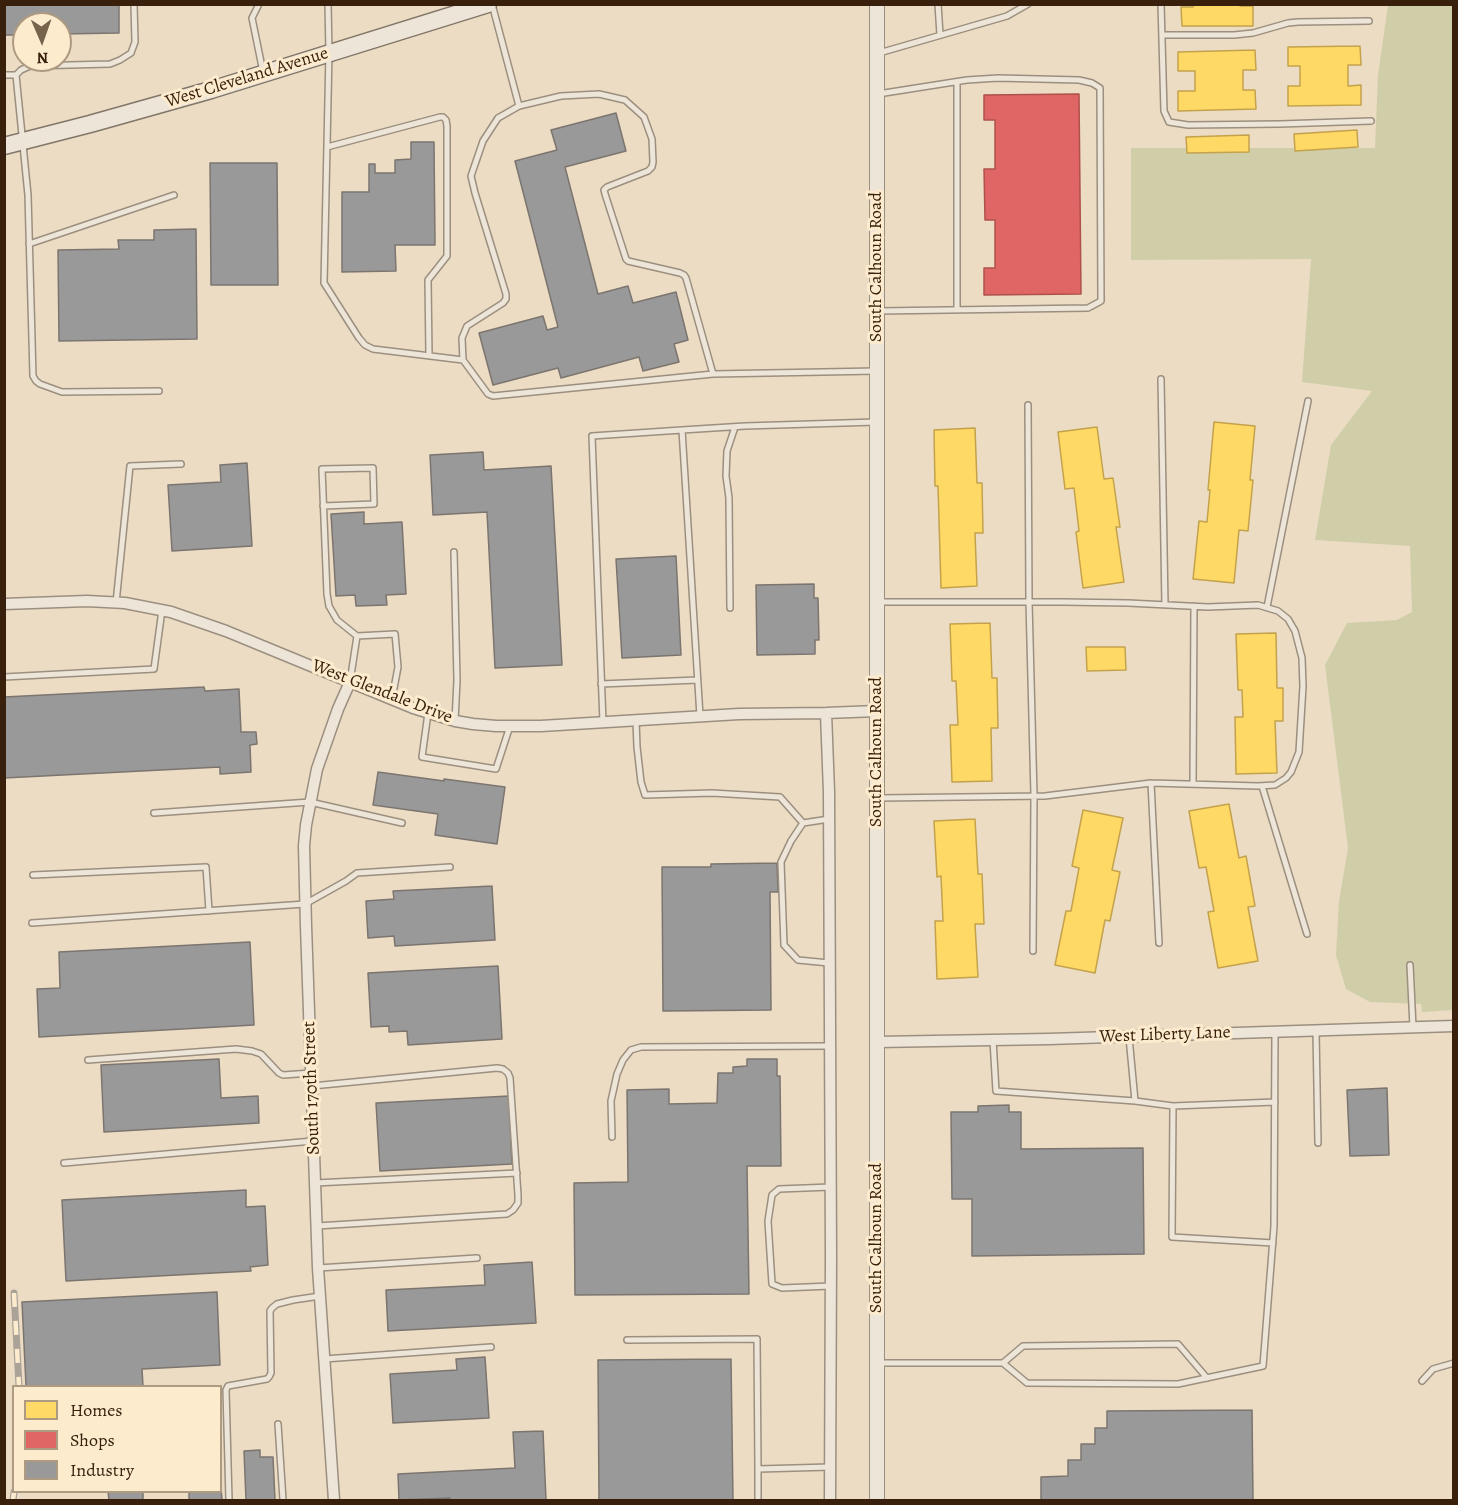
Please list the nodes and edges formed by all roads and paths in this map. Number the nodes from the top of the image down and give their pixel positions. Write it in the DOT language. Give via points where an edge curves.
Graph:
graph roads {
  1 [pos="134,4"];
  2 [pos="259,4"];
  3 [pos="328,4"];
  4 [pos="490,4"];
  5 [pos="877,4"];
  6 [pos="938,4"];
  7 [pos="1028,4"];
  8 [pos="1161,4"];
  9 [pos="1369,21"];
  10 [pos="940,35"];
  11 [pos="1162,35"];
  12 [pos="329,53"];
  13 [pos="877,54"];
  14 [pos="263,74"];
  15 [pos="4,75"];
  16 [pos="16,75"];
  17 [pos="957,82"];
  18 [pos="877,94"];
  19 [pos="519,106"];
  20 [pos="1371,121"];
  21 [pos="23,142"];
  22 [pos="4,146"];
  23 [pos="327,147"];
  24 [pos="174,195"];
  25 [pos="29,244"];
  26 [pos="957,310"];
  27 [pos="877,311"];
  28 [pos="429,356"];
  29 [pos="463,360"];
  30 [pos="878,371"];
  31 [pos="713,374"];
  32 [pos="1161,379"];
  33 [pos="159,391"];
  34 [pos="1308,401"];
  35 [pos="1028,405"];
  36 [pos="877,422"];
  37 [pos="735,427"];
  38 [pos="682,430"];
  39 [pos="181,464"];
  40 [pos="323,506"];
  41 [pos="454,552"];
  42 [pos="1029,602"];
  43 [pos="116,603"];
  44 [pos="877,603"];
  45 [pos="4,604"];
  46 [pos="1165,605"];
  47 [pos="1194,606"];
  48 [pos="1267,607"];
  49 [pos="730,608"];
  50 [pos="162,610"];
  51 [pos="357,636"];
  52 [pos="4,677"];
  53 [pos="697,680"];
  54 [pos="350,682"];
  55 [pos="602,684"];
  56 [pos="392,699"];
  57 [pos="877,711"];
  58 [pos="428,713"];
  59 [pos="826,713"];
  60 [pos="700,716"];
  61 [pos="636,720"];
  62 [pos="455,721"];
  63 [pos="603,722"];
  64 [pos="510,726"];
  65 [pos="1151,783"];
  66 [pos="1193,784"];
  67 [pos="1262,786"];
  68 [pos="1035,795"];
  69 [pos="877,798"];
  70 [pos="310,802"];
  71 [pos="154,813"];
  72 [pos="829,819"];
  73 [pos="402,823"];
  74 [pos="803,823"];
  75 [pos="450,867"];
  76 [pos="33,875"];
  77 [pos="305,904"];
  78 [pos="209,911"];
  79 [pos="32,923"];
  80 [pos="1306,933"];
  81 [pos="1160,943"];
  82 [pos="1033,951"];
  83 [pos="830,963"];
  84 [pos="1410,964"];
  85 [pos="1454,1026"];
  86 [pos="1413,1027"];
  87 [pos="1316,1029"];
  88 [pos="1275,1031"];
  89 [pos="1129,1036"];
  90 [pos="993,1040"];
  91 [pos="877,1042"];
  92 [pos="830,1046"];
  93 [pos="88,1060"];
  94 [pos="311,1073"];
  95 [pos="312,1086"];
  96 [pos="1135,1101"];
  97 [pos="1275,1102"];
  98 [pos="1173,1106"];
  99 [pos="612,1137"];
  100 [pos="313,1141"];
  101 [pos="1318,1143"];
  102 [pos="64,1163"];
  103 [pos="517,1173"];
  104 [pos="315,1183"];
  105 [pos="831,1187"];
  106 [pos="317,1226"];
  107 [pos="1273,1243"];
  108 [pos="477,1258"];
  109 [pos="318,1268"];
  110 [pos="831,1286"];
  111 [pos="320,1296"];
  112 [pos="627,1340"];
  113 [pos="491,1347"];
  114 [pos="324,1359"];
  115 [pos="877,1363"];
  116 [pos="1003,1363"];
  117 [pos="1454,1363"];
  118 [pos="1207,1378"];
  119 [pos="1422,1381"];
  120 [pos="278,1424"];
  121 [pos="830,1467"];
  122 [pos="758,1469"];
  123 [pos="229,1500"];
  124 [pos="283,1500"];
  125 [pos="334,1500"];
  126 [pos="758,1500"];
  127 [pos="830,1500"];
  128 [pos="877,1500"];
  1 -- 16 [label="lane" via="135,42 131,53 120,60 110,64 30,66"];
  2 -- 14 [label="lane" via="252,18"];
  3 -- 12 [label="lane"];
  4 -- 12 [label="main road, West Cleveland Avenue"];
  4 -- 19 [label="lane"];
  5 -- 13 [label="street, South Calhoun Road"];
  6 -- 10 [label="lane"];
  7 -- 10 [label="lane" via="1007,16"];
  8 -- 11 [label="lane"];
  9 -- 11 [label="lane" via="1298,22 1234,36"];
  10 -- 13 [label="lane"];
  11 -- 20 [label="lane" via="1164,111 1169,122 1188,125"];
  12 -- 14 [label="main road, West Cleveland Avenue"];
  12 -- 23 [label="lane"];
  13 -- 18 [label="street, South Calhoun Road"];
  14 -- 21 [label="main road, West Cleveland Avenue"];
  15 -- 16 [label="lane"];
  16 -- 21 [label="lane"];
  17 -- 18 [label="lane"];
  17 -- 26 [label="lane"];
  17 -- 26 [label="lane" via="998,78 1079,80 1100,88 1101,301 1088,308"];
  18 -- 27 [label="street, South Calhoun Road"];
  19 -- 29 [label="lane" via="498,118 483,141 471,176 506,299 467,326 462,338"];
  19 -- 31 [label="lane" via="561,96 599,94 625,100 644,117 652,139 652,167 607,187 605,194 626,259 686,278"];
  21 -- 22 [label="main road, West Cleveland Avenue"];
  21 -- 25 [label="lane"];
  23 -- 28 [label="lane" via="324,283 365,345 373,350"];
  23 -- 28 [label="lane" via="440,117 446,120 447,256 428,280"];
  24 -- 25 [label="lane"];
  25 -- 33 [label="lane" via="36,381 62,392"];
  26 -- 27 [label="lane"];
  27 -- 30 [label="street, South Calhoun Road"];
  28 -- 29 [label="lane"];
  29 -- 31 [label="lane" via="484,390 493,396"];
  30 -- 31 [label="lane"];
  30 -- 36 [label="street, South Calhoun Road"];
  32 -- 46 [label="lane"];
  34 -- 48 [label="lane"];
  35 -- 42 [label="lane"];
  36 -- 37 [label="lane"];
  36 -- 44 [label="street, South Calhoun Road"];
  37 -- 38 [label="lane"];
  37 -- 49 [label="lane" via="727,451 726,476"];
  38 -- 53 [label="lane"];
  38 -- 55 [label="lane" via="592,436"];
  39 -- 43 [label="lane" via="130,466"];
  40 -- 40 [label="lane" via="322,469 373,468 374,504"];
  40 -- 51 [label="lane" via="329,606 337,620"];
  41 -- 62 [label="lane"];
  42 -- 44 [label="lane"];
  42 -- 46 [label="lane"];
  42 -- 68 [label="lane"];
  43 -- 45 [label="street, West Glendale Drive"];
  43 -- 50 [label="street, West Glendale Drive"];
  44 -- 57 [label="street, South Calhoun Road"];
  46 -- 47 [label="lane"];
  47 -- 48 [label="lane"];
  47 -- 66 [label="lane"];
  48 -- 67 [label="lane" via="1288,619 1295,632 1302,658 1303,686 1299,752 1291,772 1275,785"];
  50 -- 52 [label="lane" via="154,669"];
  50 -- 54 [label="street, West Glendale Drive" via="226,631"];
  51 -- 54 [label="lane"];
  51 -- 56 [label="lane" via="395,634 398,667"];
  53 -- 55 [label="lane"];
  53 -- 60 [label="lane"];
  54 -- 56 [label="street, West Glendale Drive"];
  54 -- 70 [label="street, South 170th Street" via="316,769"];
  55 -- 63 [label="lane"];
  56 -- 58 [label="street, West Glendale Drive"];
  57 -- 59 [label="street, West Glendale Drive"];
  57 -- 69 [label="street, South Calhoun Road"];
  58 -- 62 [label="street, West Glendale Drive"];
  58 -- 64 [label="lane" via="422,757 496,769"];
  59 -- 60 [label="street, West Glendale Drive"];
  59 -- 72 [label="street"];
  60 -- 61 [label="street, West Glendale Drive"];
  61 -- 63 [label="street, West Glendale Drive"];
  61 -- 74 [label="lane" via="645,795 780,797"];
  62 -- 64 [label="street, West Glendale Drive"];
  63 -- 64 [label="street, West Glendale Drive"];
  65 -- 66 [label="lane"];
  65 -- 68 [label="lane"];
  65 -- 81 [label="lane"];
  66 -- 67 [label="lane"];
  67 -- 80 [label="lane"];
  68 -- 69 [label="lane"];
  68 -- 82 [label="lane"];
  69 -- 91 [label="street, South Calhoun Road"];
  70 -- 71 [label="lane"];
  70 -- 73 [label="lane"];
  70 -- 77 [label="street, South 170th Street" via="304,846"];
  72 -- 74 [label="lane"];
  72 -- 83 [label="street"];
  74 -- 83 [label="lane" via="781,862 784,945 798,960"];
  75 -- 77 [label="lane" via="357,873"];
  76 -- 78 [label="lane" via="206,867"];
  77 -- 78 [label="lane"];
  77 -- 94 [label="street, South 170th Street"];
  78 -- 79 [label="lane"];
  83 -- 92 [label="street"];
  84 -- 86 [label="lane"];
  85 -- 86 [label="street, West Liberty Lane"];
  86 -- 87 [label="street, West Liberty Lane"];
  87 -- 88 [label="street, West Liberty Lane"];
  87 -- 101 [label="lane"];
  88 -- 89 [label="street, West Liberty Lane"];
  88 -- 97 [label="lane"];
  89 -- 90 [label="street, West Liberty Lane"];
  89 -- 96 [label="lane"];
  90 -- 91 [label="street, West Liberty Lane"];
  90 -- 96 [label="lane" via="996,1091"];
  91 -- 115 [label="street, South Calhoun Road"];
  92 -- 99 [label="lane" via="631,1050 617,1074 611,1101"];
  92 -- 105 [label="street"];
  93 -- 94 [label="lane" via="236,1049 261,1054 283,1075"];
  94 -- 95 [label="street, South 170th Street"];
  95 -- 100 [label="street, South 170th Street"];
  95 -- 103 [label="lane" via="503,1069 510,1078"];
  96 -- 98 [label="lane"];
  97 -- 98 [label="lane"];
  97 -- 107 [label="lane"];
  98 -- 107 [label="lane" via="1172,1238"];
  100 -- 102 [label="lane"];
  100 -- 104 [label="street, South 170th Street"];
  103 -- 104 [label="lane"];
  103 -- 106 [label="lane" via="518,1203 507,1214"];
  104 -- 106 [label="street, South 170th Street"];
  105 -- 110 [label="street"];
  105 -- 110 [label="lane" via="779,1189 772,1195 768,1221 772,1284 782,1288"];
  106 -- 109 [label="street, South 170th Street"];
  107 -- 118 [label="lane" via="1263,1366"];
  108 -- 109 [label="lane"];
  109 -- 111 [label="street, South 170th Street"];
  110 -- 121 [label="street"];
  111 -- 114 [label="street, South 170th Street"];
  111 -- 123 [label="lane" via="272,1308 271,1373 267,1379 228,1386 226,1390"];
  112 -- 122 [label="lane" via="757,1339"];
  113 -- 114 [label="lane"];
  114 -- 125 [label="street, South 170th Street"];
  115 -- 116 [label="lane"];
  115 -- 128 [label="street, South Calhoun Road"];
  116 -- 118 [label="lane" via="1027,1383 1178,1384"];
  116 -- 118 [label="lane" via="1023,1346 1178,1344"];
  117 -- 119 [label="lane" via="1433,1369"];
  120 -- 124 [label="lane"];
  121 -- 122 [label="lane"];
  121 -- 127 [label="street"];
  122 -- 126 [label="lane"];
}
